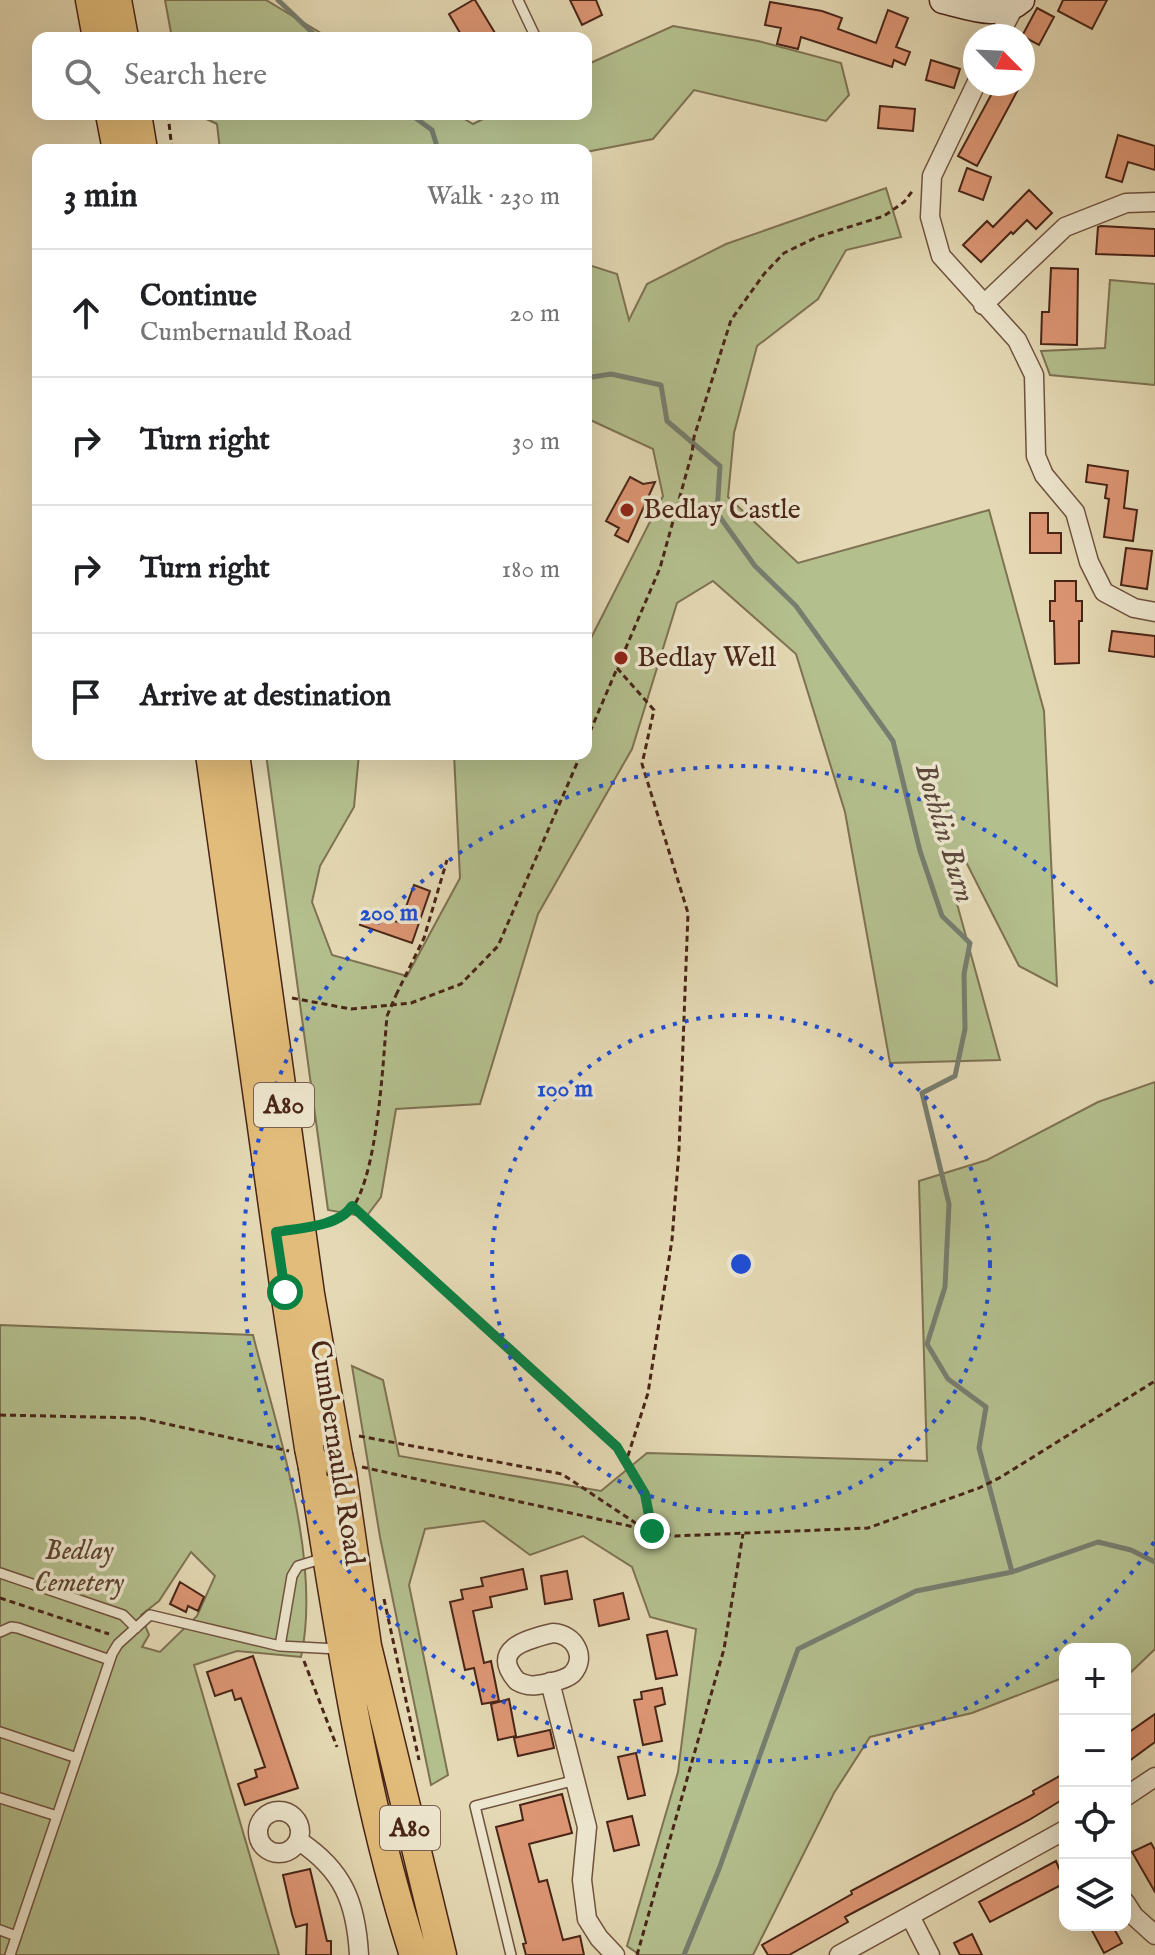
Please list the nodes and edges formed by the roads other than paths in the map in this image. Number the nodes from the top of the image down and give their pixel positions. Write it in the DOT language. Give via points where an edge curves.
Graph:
graph roads {
  1 [pos="90,0"];
  2 [pos="117,0"];
  3 [pos="133,0"];
  4 [pos="518,0"];
  5 [pos="943,0"];
  6 [pos="1018,3"];
  7 [pos="1006,24"];
  8 [pos="96,32"];
  9 [pos="123,32"];
  10 [pos="136,32"];
  11 [pos="533,32"];
  12 [pos="970,96"];
  13 [pos="118,120"];
  14 [pos="136,134"];
  15 [pos="1155,202"];
  16 [pos="983,305"];
  17 [pos="1155,612"];
  18 [pos="211,760"];
  19 [pos="236,760"];
  20 [pos="327,1557"];
  21 [pos="0,1573"];
  22 [pos="136,1628"];
  23 [pos="0,1632"];
  24 [pos="280,1646"];
  25 [pos="342,1649"];
  26 [pos="110,1660"];
  27 [pos="550,1682"];
  28 [pos="0,1732"];
  29 [pos="77,1758"];
  30 [pos="1155,1777"];
  31 [pos="576,1780"];
  32 [pos="1131,1793"];
  33 [pos="0,1798"];
  34 [pos="57,1816"];
  35 [pos="1059,1833"];
  36 [pos="299,1841"];
  37 [pos="1131,1911"];
  38 [pos="910,1916"];
  39 [pos="0,1930"];
  40 [pos="1155,1935"];
  41 [pos="16,1936"];
  42 [pos="10,1955"];
  43 [pos="359,1955"];
  44 [pos="414,1955"];
  45 [pos="442,1955"];
  46 [pos="511,1955"];
  47 [pos="615,1955"];
  48 [pos="839,1955"];
  49 [pos="930,1955"];
  1 -- 8 [label="main road"];
  2 -- 9 [label="main road"];
  3 -- 10 [label="main road"];
  4 -- 11 [label="lane"];
  5 -- 6 [label="street" via="988,11"];
  6 -- 7 [label="street"];
  12 -- 16 [label="street" via="932,176 930,217 941,256"];
  13 -- 14 [label="main road"];
  15 -- 16 [label="street" via="1126,203 1065,227"];
  16 -- 17 [label="street" via="1017,340 1034,375 1036,456 1044,475 1075,512 1104,592"];
  18 -- 20 [label="main road, Cumbernauld Road / A80" via="305,1456"];
  19 -- 45 [label="main road, Cumbernauld Road / A80" via="301,1228 346,1457 367,1646"];
  20 -- 24 [label="lane" via="298,1566 292,1576"];
  20 -- 25 [label="main road, Cumbernauld Road / A80"];
  21 -- 22 [label="lane" via="123,1615"];
  22 -- 24 [label="lane" via="150,1615"];
  22 -- 26 [label="lane"];
  23 -- 26 [label="lane" via="18,1628"];
  24 -- 25 [label="lane"];
  25 -- 44 [label="main road, Cumbernauld Road / A80" via="358,1737"];
  26 -- 29 [label="lane"];
  27 -- 31 [label="street"];
  28 -- 29 [label="lane"];
  29 -- 34 [label="lane"];
  30 -- 32 [label="street"];
  31 -- 46 [label="lane" via="475,1806"];
  31 -- 47 [label="street" via="587,1827 582,1880 587,1919"];
  33 -- 34 [label="lane"];
  34 -- 41 [label="lane"];
  35 -- 38 [label="street"];
  36 -- 43 [label="street" via="328,1862 344,1886"];
  37 -- 40 [label="street"];
  38 -- 48 [label="street"];
  38 -- 49 [label="street"];
  39 -- 41 [label="lane"];
  41 -- 42 [label="lane"];
}
